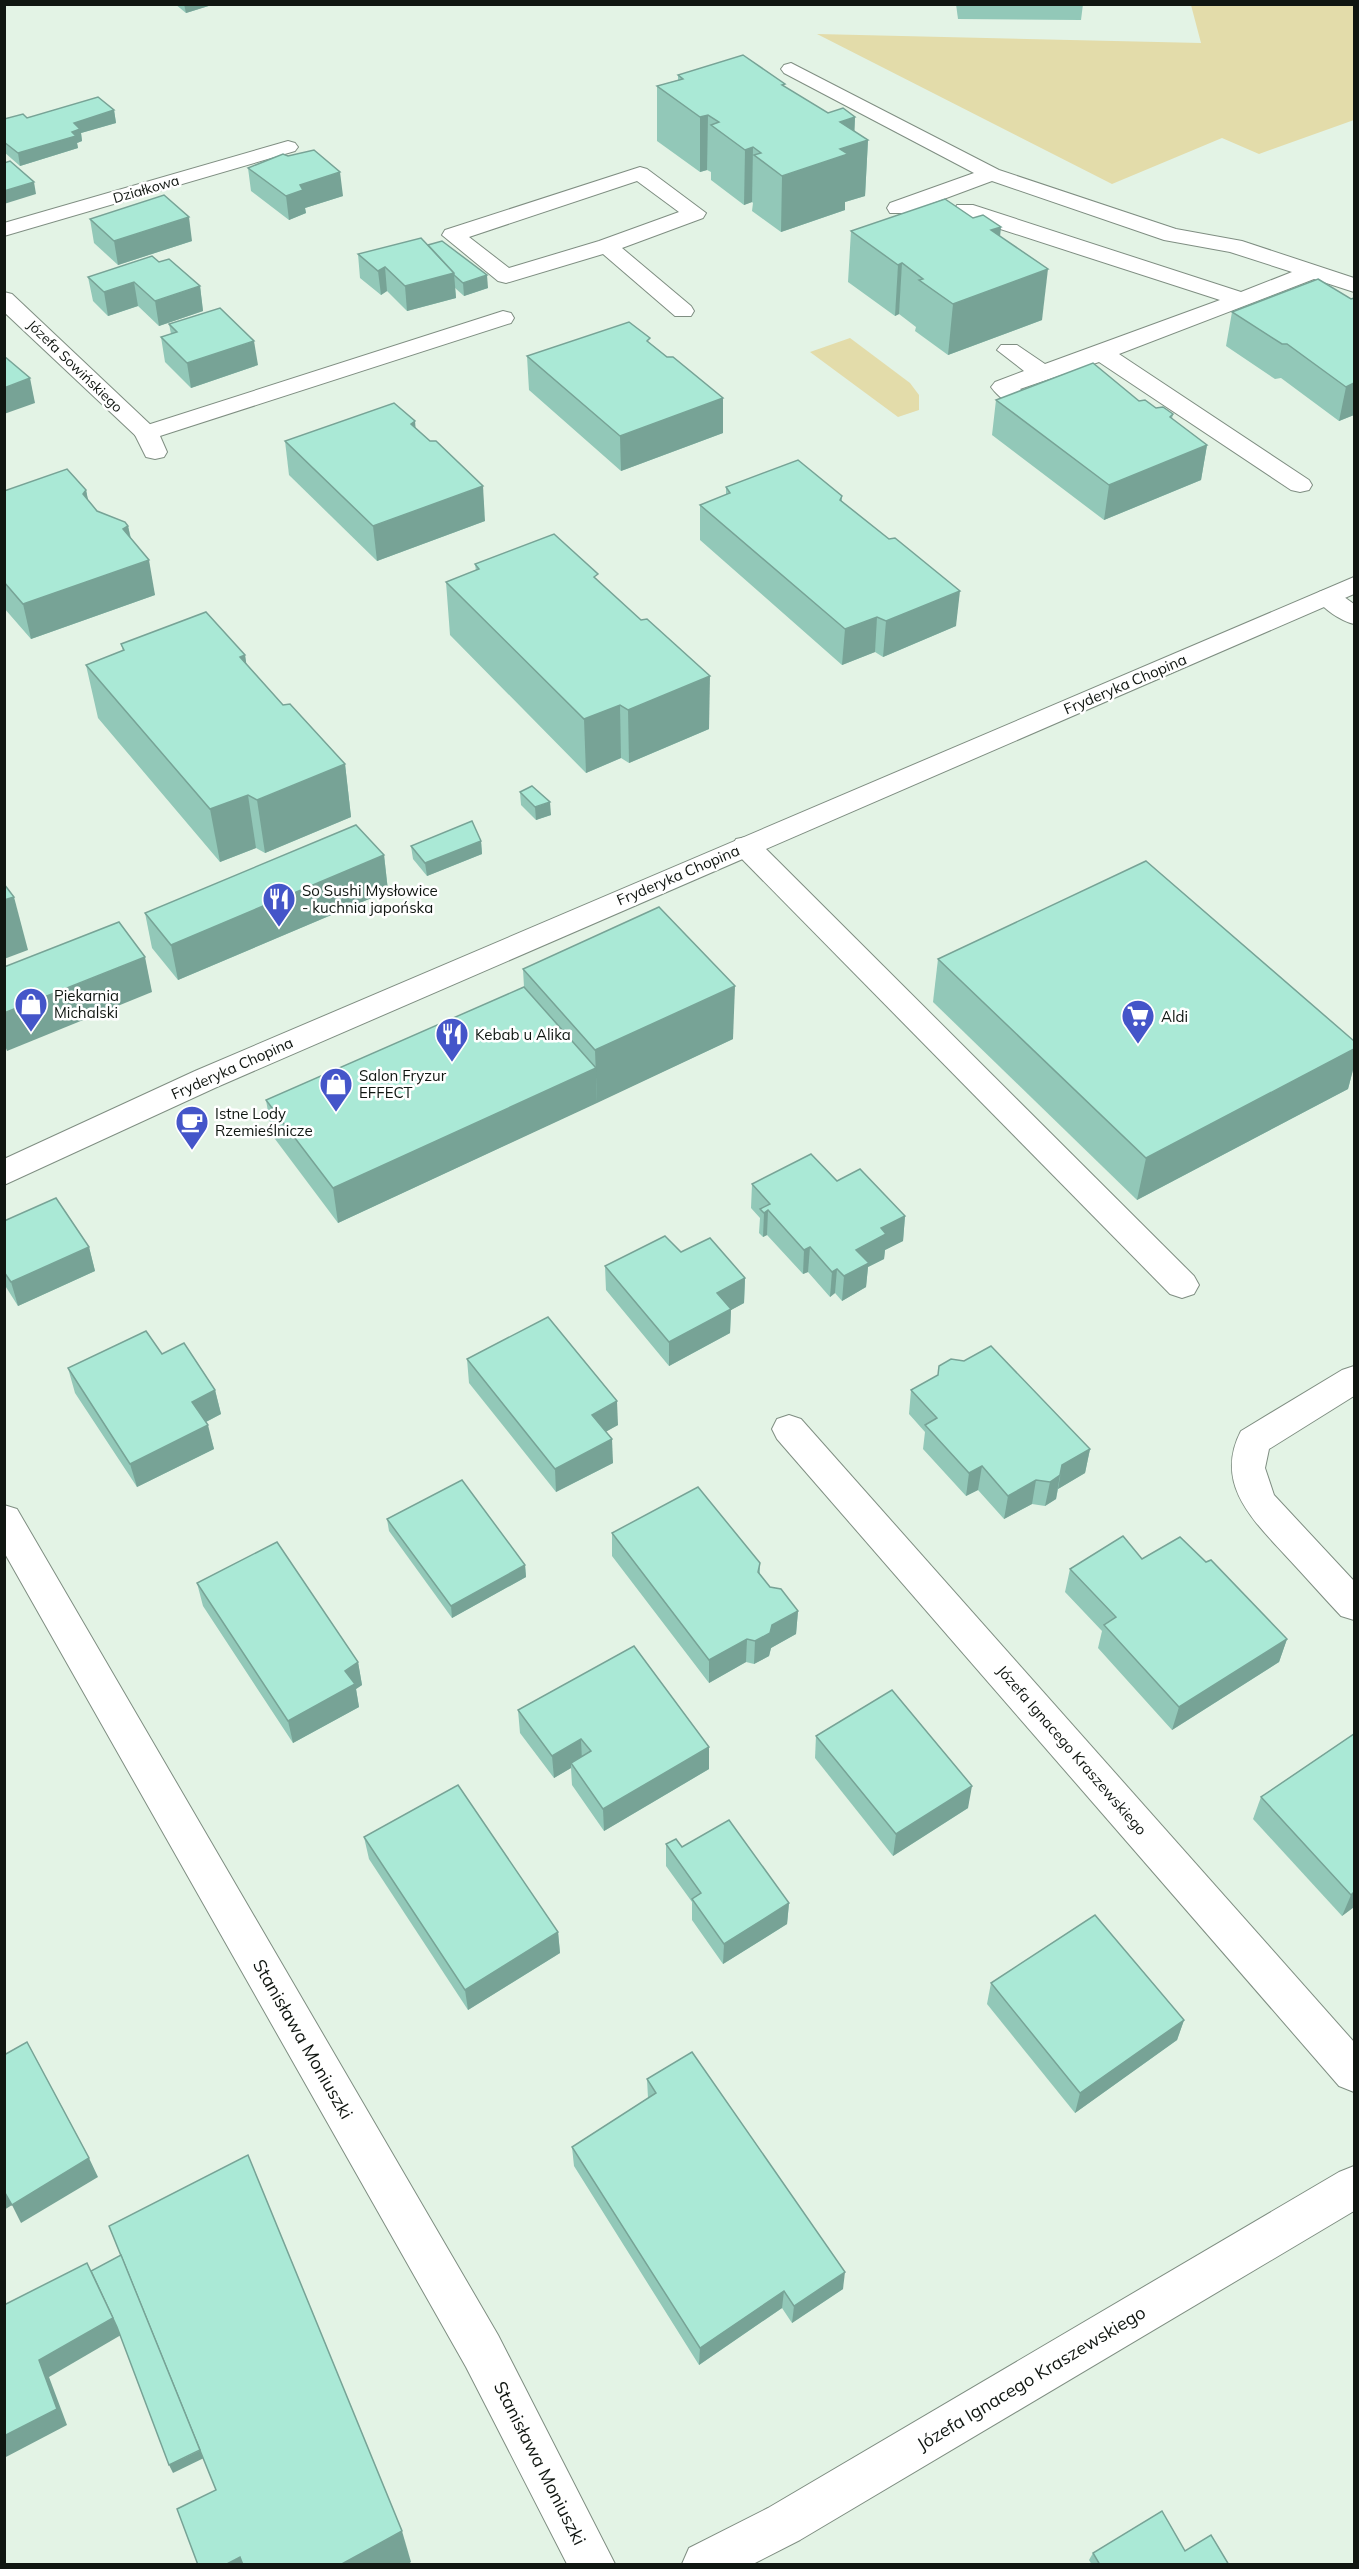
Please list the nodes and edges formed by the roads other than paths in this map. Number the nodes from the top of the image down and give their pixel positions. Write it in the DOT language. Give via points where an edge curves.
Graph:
graph roads {
  1 [pos="791,69"];
  2 [pos="288,147"];
  3 [pos="992,174"];
  4 [pos="898,208"];
  5 [pos="965,210"];
  6 [pos="4,230"];
  7 [pos="608,246"];
  8 [pos="1313,272"];
  9 [pos="1354,285"];
  10 [pos="4,298"];
  11 [pos="1233,302"];
  12 [pos="683,311"];
  13 [pos="503,318"];
  14 [pos="1252,323"];
  15 [pos="1009,350"];
  16 [pos="1101,353"];
  17 [pos="1042,373"];
  18 [pos="1020,400"];
  19 [pos="1300,485"];
  20 [pos="1354,585"];
  21 [pos="1328,597"];
  22 [pos="1354,616"];
  23 [pos="746,846"];
  24 [pos="4,1173"];
  25 [pos="1182,1285"];
  26 [pos="1354,1379"];
  27 [pos="789,1429"];
  28 [pos="4,1519"];
  29 [pos="1354,1605"];
  30 [pos="1354,2072"];
  31 [pos="1354,2187"];
  32 [pos="592,2565"];
  33 [pos="705,2565"];
  1 -- 3 [label="street"];
  2 -- 6 [label="street, Działkowa"];
  3 -- 4 [label="street"];
  3 -- 8 [label="street" via="1172,235 1234,246"];
  5 -- 11 [label="street"];
  7 -- 7 [label="street" via="506,276 453,235 640,174 695,213"];
  7 -- 12 [label="street"];
  8 -- 9 [label="street"];
  8 -- 11 [label="street"];
  10 -- 13 [label="street, Józefa Sowińskiego" via="151,443"];
  11 -- 14 [label="street"];
  11 -- 16 [label="street"];
  15 -- 17 [label="street"];
  16 -- 17 [label="street"];
  16 -- 19 [label="street"];
  17 -- 18 [label="street" via="1003,387"];
  20 -- 21 [label="street, Fryderyka Chopina"];
  21 -- 22 [label="street"];
  21 -- 23 [label="street, Fryderyka Chopina"];
  23 -- 24 [label="street, Fryderyka Chopina" via="216,1074"];
  23 -- 25 [label="street"];
  26 -- 29 [label="street" via="1253,1441 1248,1468 1258,1502"];
  27 -- 30 [label="street, Józefa Ignacego Kraszewskiego"];
  28 -- 32 [label="street, Stanisława Moniuszki" via="482,2351"];
  31 -- 33 [label="street, Józefa Ignacego Kraszewskiego" via="784,2524"];
}
